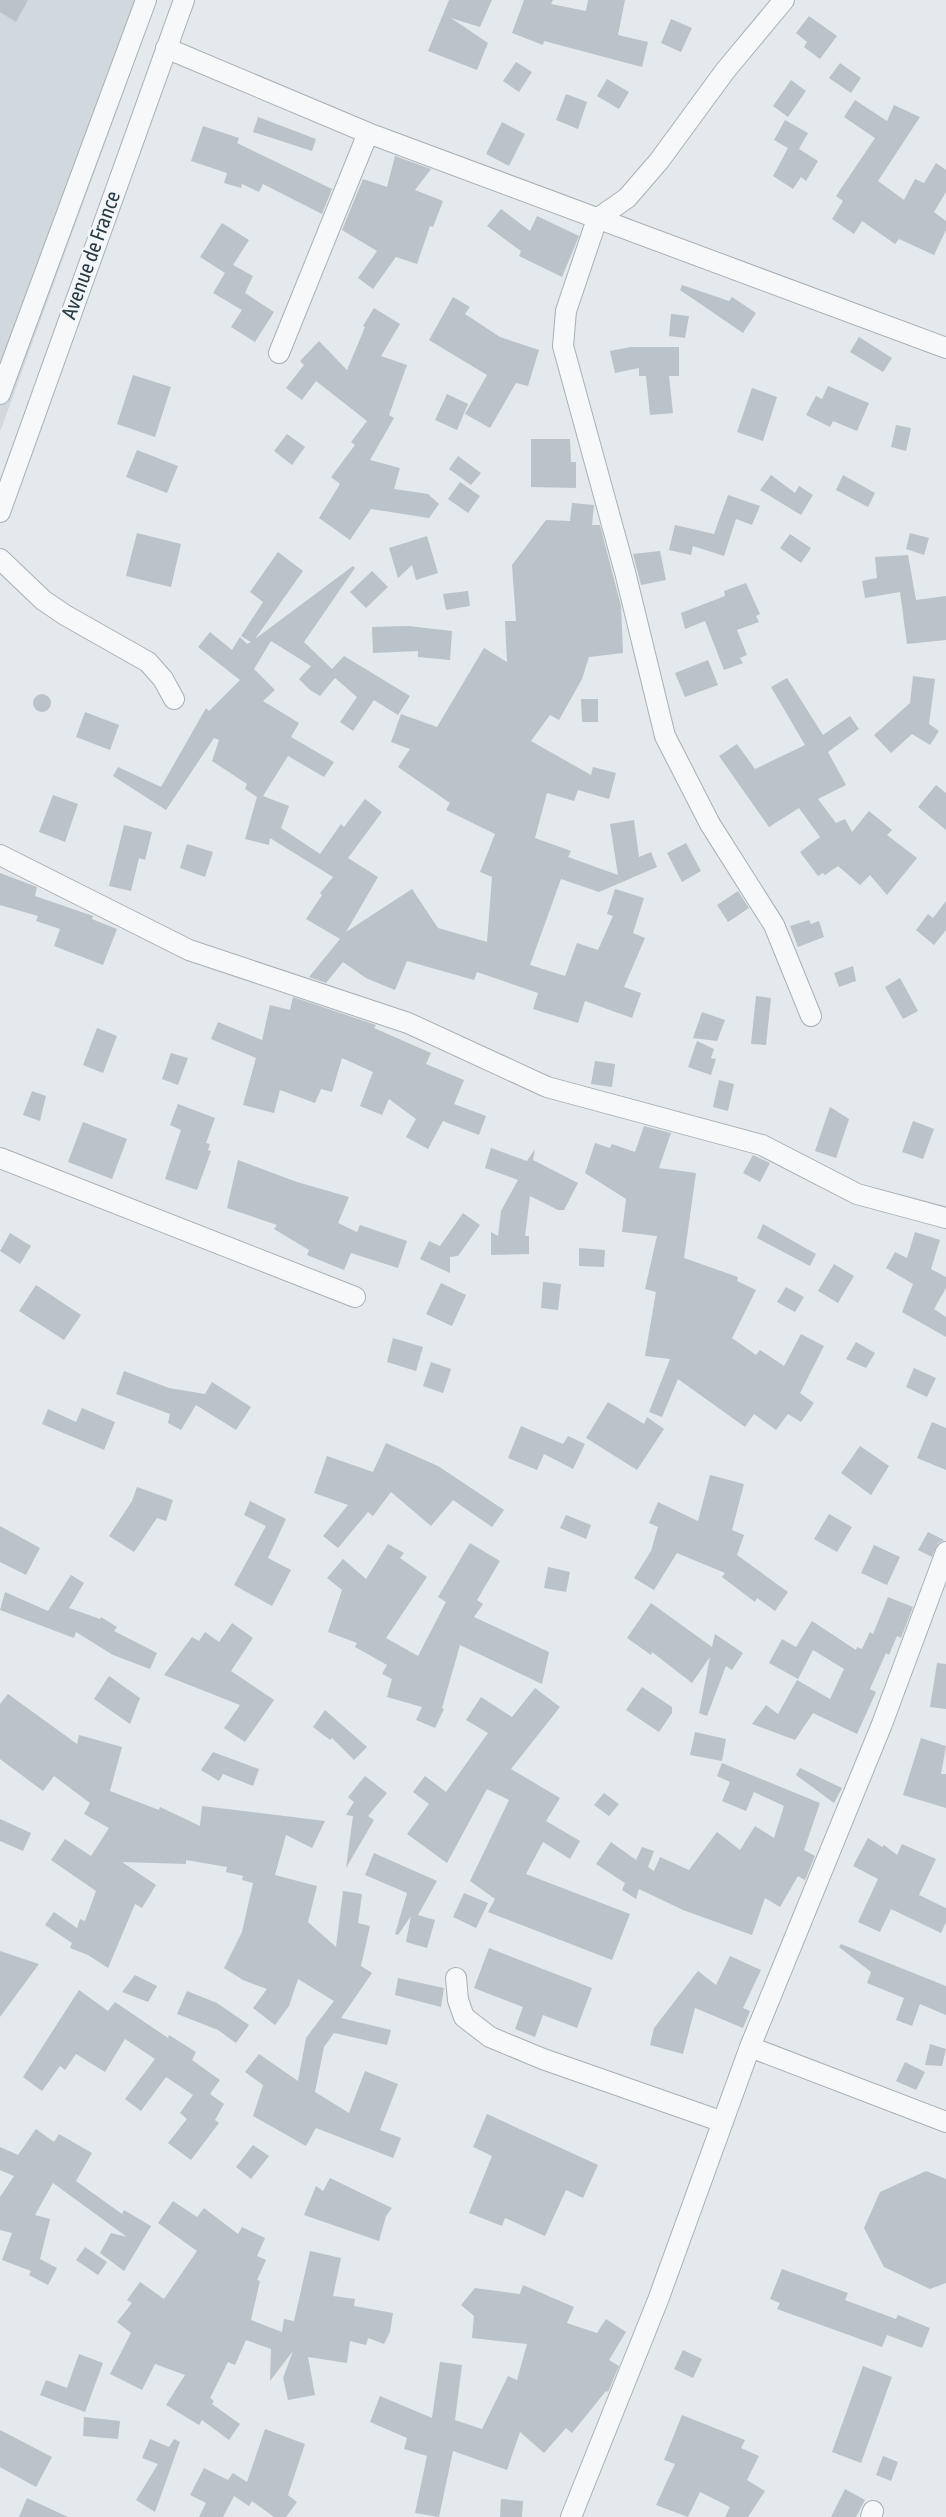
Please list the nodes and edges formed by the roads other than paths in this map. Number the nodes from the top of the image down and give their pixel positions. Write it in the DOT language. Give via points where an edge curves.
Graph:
graph roads {
  1 [pos="146,0"];
  2 [pos="184,0"];
  3 [pos="784,0"];
  4 [pos="166,48"];
  5 [pos="368,134"];
  6 [pos="597,219"];
  7 [pos="946,348"];
  8 [pos="279,353"];
  9 [pos="0,394"];
  10 [pos="0,512"];
  11 [pos="0,559"];
  12 [pos="174,699"];
  13 [pos="0,855"];
  14 [pos="811,1016"];
  15 [pos="0,1158"];
  16 [pos="946,1218"];
  17 [pos="355,1297"];
  18 [pos="946,1552"];
  19 [pos="456,1978"];
  20 [pos="750,2048"];
  21 [pos="723,2122"];
  22 [pos="946,2122"];
  23 [pos="571,2517"];
  1 -- 9 [label="street"];
  2 -- 4 [label="street, Avenue de France"];
  3 -- 6 [label="street" via="646,176 627,198"];
  4 -- 5 [label="street"];
  4 -- 10 [label="street, Avenue de France"];
  5 -- 6 [label="street"];
  5 -- 8 [label="street"];
  6 -- 7 [label="street"];
  6 -- 14 [label="street" via="566,311 563,346 626,572 665,736 710,824 774,925"];
  11 -- 12 [label="street" via="43,600 148,662"];
  13 -- 16 [label="street" via="189,950 408,1023 548,1088 762,1145 857,1194"];
  15 -- 17 [label="street"];
  18 -- 20 [label="street" via="882,1724"];
  19 -- 21 [label="street" via="464,2017 489,2037"];
  20 -- 21 [label="street"];
  20 -- 22 [label="street"];
  21 -- 23 [label="street" via="658,2300"];
}
